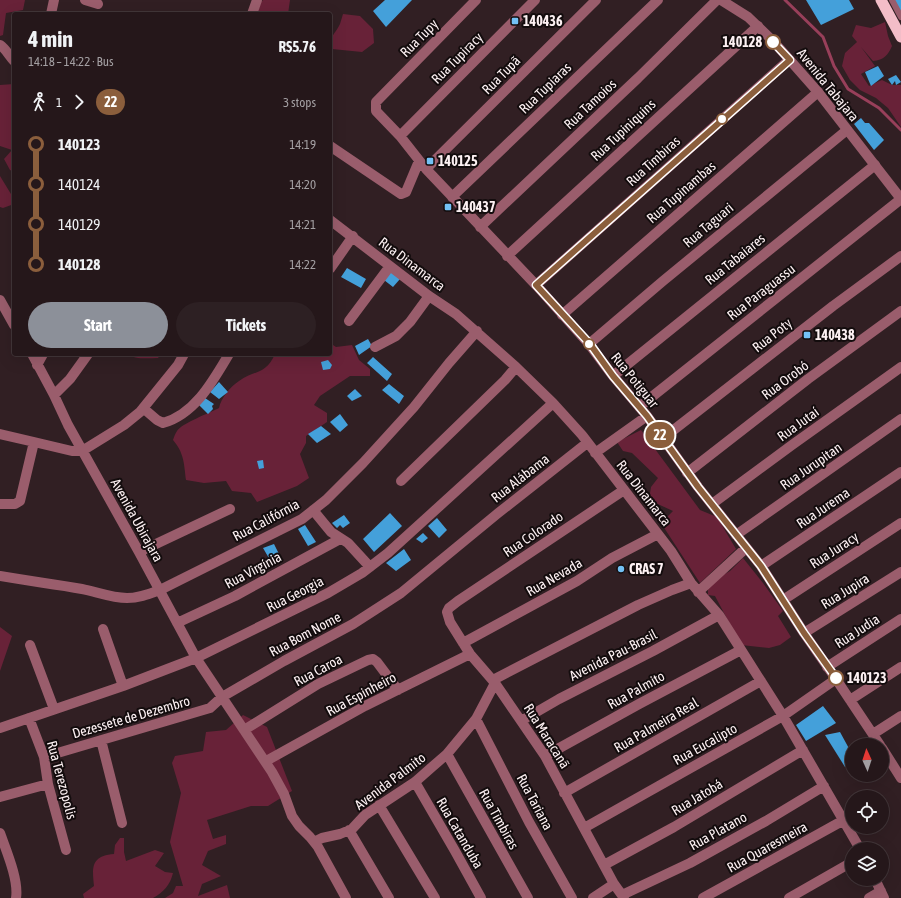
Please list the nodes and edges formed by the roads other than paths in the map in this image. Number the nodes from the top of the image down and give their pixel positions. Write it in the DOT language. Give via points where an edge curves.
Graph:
graph roads {
  1 [pos="54,0"];
  2 [pos="85,0"];
  3 [pos="257,0"];
  4 [pos="476,0"];
  5 [pos="535,0"];
  6 [pos="596,0"];
  7 [pos="658,0"];
  8 [pos="717,0"];
  9 [pos="721,0"];
  10 [pos="881,0"];
  11 [pos="892,0"];
  12 [pos="98,4"];
  13 [pos="51,12"];
  14 [pos="253,12"];
  15 [pos="901,17"];
  16 [pos="758,26"];
  17 [pos="901,36"];
  18 [pos="0,45"];
  19 [pos="12,59"];
  20 [pos="790,60"];
  21 [pos="818,92"];
  22 [pos="382,96"];
  23 [pos="847,130"];
  24 [pos="400,136"];
  25 [pos="332,147"];
  26 [pos="422,165"];
  27 [pos="875,165"];
  28 [pos="452,197"];
  29 [pos="901,199"];
  30 [pos="332,221"];
  31 [pos="480,226"];
  32 [pos="353,236"];
  33 [pos="508,256"];
  34 [pos="901,256"];
  35 [pos="332,266"];
  36 [pos="390,266"];
  37 [pos="536,285"];
  38 [pos="429,296"];
  39 [pos="0,300"];
  40 [pos="901,311"];
  41 [pos="562,315"];
  42 [pos="12,319"];
  43 [pos="349,321"];
  44 [pos="477,331"];
  45 [pos="590,344"];
  46 [pos="375,347"];
  47 [pos="33,356"];
  48 [pos="43,356"];
  49 [pos="87,356"];
  50 [pos="183,356"];
  51 [pos="228,356"];
  52 [pos="37,365"];
  53 [pos="516,367"];
  54 [pos="901,367"];
  55 [pos="613,376"];
  56 [pos="54,395"];
  57 [pos="553,404"];
  58 [pos="639,407"];
  59 [pos="142,410"];
  60 [pos="647,416"];
  61 [pos="901,419"];
  62 [pos="0,434"];
  63 [pos="662,439"];
  64 [pos="34,442"];
  65 [pos="587,443"];
  66 [pos="82,451"];
  67 [pos="595,453"];
  68 [pos="687,472"];
  69 [pos="901,472"];
  70 [pos="401,481"];
  71 [pos="624,490"];
  72 [pos="0,504"];
  73 [pos="712,504"];
  74 [pos="230,509"];
  75 [pos="313,510"];
  76 [pos="901,523"];
  77 [pos="658,534"];
  78 [pos="736,535"];
  79 [pos="340,539"];
  80 [pos="746,548"];
  81 [pos="139,552"];
  82 [pos="761,566"];
  83 [pos="370,567"];
  84 [pos="901,572"];
  85 [pos="0,576"];
  86 [pos="691,583"];
  87 [pos="160,590"];
  88 [pos="698,592"];
  89 [pos="401,594"];
  90 [pos="783,600"];
  91 [pos="458,601"];
  92 [pos="718,615"];
  93 [pos="901,620"];
  94 [pos="177,623"];
  95 [pos="103,629"];
  96 [pos="804,633"];
  97 [pos="463,643"];
  98 [pos="30,645"];
  99 [pos="741,650"];
  100 [pos="470,654"];
  101 [pos="196,658"];
  102 [pos="827,667"];
  103 [pos="901,667"];
  104 [pos="836,679"];
  105 [pos="761,681"];
  106 [pos="494,682"];
  107 [pos="123,686"];
  108 [pos="398,690"];
  109 [pos="222,697"];
  110 [pos="850,700"];
  111 [pos="54,709"];
  112 [pos="783,716"];
  113 [pos="901,716"];
  114 [pos="29,718"];
  115 [pos="476,718"];
  116 [pos="521,721"];
  117 [pos="0,728"];
  118 [pos="244,730"];
  119 [pos="873,734"];
  120 [pos="876,738"];
  121 [pos="101,740"];
  122 [pos="803,750"];
  123 [pos="447,754"];
  124 [pos="889,755"];
  125 [pos="545,756"];
  126 [pos="44,757"];
  127 [pos="266,761"];
  128 [pos="897,764"];
  129 [pos="901,778"];
  130 [pos="415,782"];
  131 [pos="48,784"];
  132 [pos="824,786"];
  133 [pos="564,793"];
  134 [pos="0,797"];
  135 [pos="379,805"];
  136 [pos="844,820"];
  137 [pos="122,823"];
  138 [pos="584,828"];
  139 [pos="350,830"];
  140 [pos="0,833"];
  141 [pos="314,842"];
  142 [pos="856,842"];
  143 [pos="66,850"];
  144 [pos="604,865"];
  145 [pos="845,866"];
  146 [pos="614,884"];
  147 [pos="882,895"];
  148 [pos="623,897"];
  149 [pos="16,898"];
  150 [pos="346,898"];
  151 [pos="389,898"];
  152 [pos="435,898"];
  153 [pos="480,898"];
  154 [pos="528,898"];
  155 [pos="572,898"];
  156 [pos="594,898"];
  157 [pos="703,898"];
  158 [pos="789,898"];
  159 [pos="869,898"];
  1 -- 13 [label="street"];
  2 -- 12 [label="street"];
  3 -- 14 [label="street"];
  4 -- 22 [label="street, Rua Tupy"];
  5 -- 24 [label="street, Rua Tupiracy"];
  6 -- 26 [label="street, Rua Tupã"];
  7 -- 28 [label="street, Rua Tupiaras"];
  8 -- 31 [label="street, Rua Tamoios"];
  9 -- 16 [label="street, Avenida Tabajara"];
  10 -- 17 [label="highway"];
  11 -- 15 [label="lane"];
  16 -- 20 [label="street, Avenida Tabajara"];
  16 -- 33 [label="street, Rua Tupiniquins"];
  18 -- 19 [label="street"];
  20 -- 21 [label="street, Avenida Tabajara"];
  20 -- 37 [label="street, Rua Timbiras"];
  21 -- 23 [label="street, Avenida Tabajara"];
  21 -- 41 [label="street, Rua Tupinambas"];
  22 -- 24 [label="street, Rua Potiguar" via="376,102 376,111"];
  23 -- 27 [label="street, Avenida Tabajara"];
  23 -- 45 [label="street, Rua Taguari"];
  24 -- 26 [label="street, Rua Potiguar"];
  25 -- 26 [label="street" via="401,194 406,192"];
  26 -- 28 [label="street, Rua Potiguar"];
  27 -- 29 [label="street, Avenida Tabajara"];
  27 -- 55 [label="street, Rua Tabaiares"];
  28 -- 31 [label="street, Rua Potiguar"];
  29 -- 58 [label="street, Rua Paraguassu"];
  30 -- 32 [label="street, Rua Dinamarca"];
  31 -- 33 [label="street, Rua Potiguar"];
  32 -- 35 [label="street"];
  32 -- 36 [label="street, Rua Dinamarca"];
  33 -- 37 [label="street, Rua Potiguar"];
  34 -- 63 [label="street, Rua Poty"];
  36 -- 38 [label="street, Rua Dinamarca"];
  36 -- 43 [label="street"];
  37 -- 41 [label="street, Rua Potiguar"];
  38 -- 44 [label="street, Rua Dinamarca"];
  38 -- 46 [label="street" via="396,336"];
  39 -- 42 [label="street"];
  40 -- 68 [label="street, Rua Orobó"];
  41 -- 45 [label="street, Rua Potiguar"];
  44 -- 53 [label="street, Rua Dinamarca"];
  44 -- 75 [label="street, Rua Califórnia" via="363,464"];
  45 -- 55 [label="street, Rua Potiguar"];
  47 -- 52 [label="street, Avenida Ubirajara"];
  48 -- 52 [label="street"];
  49 -- 56 [label="street" via="70,379"];
  50 -- 59 [label="street"];
  51 -- 59 [label="street" via="200,398 179,417 163,423"];
  52 -- 56 [label="street, Avenida Ubirajara"];
  53 -- 57 [label="street, Rua Dinamarca"];
  53 -- 70 [label="street"];
  54 -- 73 [label="street, Rua Jutaí"];
  55 -- 58 [label="street, Rua Potiguar"];
  56 -- 66 [label="street, Avenida Ubirajara"];
  57 -- 65 [label="street, Rua Dinamarca"];
  57 -- 83 [label="street, Rua Georgia"];
  58 -- 60 [label="street, Rua Potiguar"];
  59 -- 66 [label="street" via="124,425"];
  60 -- 63 [label="street, Rua Potiguar"];
  60 -- 67 [label="street"];
  61 -- 78 [label="street, Rua Jurupitan"];
  62 -- 64 [label="street"];
  63 -- 68 [label="street, Rua Potiguar"];
  64 -- 66 [label="street"];
  64 -- 72 [label="street" via="20,500 15,504"];
  65 -- 67 [label="street, Rua Dinamarca"];
  65 -- 89 [label="street, Rua Alábama"];
  66 -- 81 [label="street, Avenida Ubirajara"];
  67 -- 71 [label="street, Rua Dinamarca"];
  68 -- 73 [label="street, Rua Potiguar"];
  69 -- 82 [label="street, Rua Jurema"];
  71 -- 77 [label="street, Rua Dinamarca"];
  71 -- 91 [label="street, Rua Colorado"];
  73 -- 78 [label="street, Rua Potiguar"];
  74 -- 81 [label="street"];
  75 -- 79 [label="street" via="325,526"];
  75 -- 87 [label="street, Rua Califórnia" via="302,519"];
  76 -- 90 [label="street, Rua Juracy"];
  77 -- 86 [label="street, Rua Dinamarca"];
  77 -- 97 [label="street, Rua Nevada"];
  78 -- 80 [label="street, Rua Potiguar"];
  79 -- 83 [label="street" via="348,543"];
  79 -- 94 [label="street, Rua Virgínia" via="235,596"];
  80 -- 82 [label="street, Rua Potiguar"];
  80 -- 88 [label="street"];
  81 -- 87 [label="street, Avenida Ubirajara"];
  82 -- 90 [label="street, Rua Potiguar"];
  83 -- 101 [label="street, Rua Georgia" via="328,593"];
  84 -- 96 [label="street, Rua Jupira"];
  85 -- 87 [label="street, Rua Califórnia" via="127,598 144,596"];
  86 -- 88 [label="street, Rua Dinamarca"];
  86 -- 106 [label="street" via="638,605"];
  87 -- 94 [label="street, Avenida Ubirajara"];
  88 -- 92 [label="street, Rua Dinamarca"];
  89 -- 109 [label="street, Rua Bom Nome" via="353,624"];
  90 -- 96 [label="street, Rua Potiguar"];
  91 -- 97 [label="street, Rua Maracanã" via="447,612"];
  92 -- 99 [label="street, Rua Dinamarca"];
  92 -- 116 [label="street, Avenida Pau-Brasil"];
  93 -- 102 [label="street, Rua Judia"];
  94 -- 101 [label="street, Avenida Ubirajara"];
  95 -- 107 [label="street"];
  96 -- 102 [label="street, Rua Potiguar"];
  97 -- 100 [label="street, Rua Maracanã"];
  98 -- 111 [label="street"];
  99 -- 105 [label="street, Rua Dinamarca"];
  99 -- 125 [label="street, Rua Palmito"];
  100 -- 106 [label="street, Rua Maracanã"];
  100 -- 108 [label="street, Rua Espinheiro"];
  101 -- 107 [label="street, Rua Georgia"];
  101 -- 109 [label="street, Avenida Ubirajara"];
  102 -- 104 [label="street, Rua Potiguar"];
  103 -- 110 [label="street"];
  104 -- 110 [label="street, Rua Potiguar"];
  104 -- 112 [label="street, Rua Eucalipto"];
  105 -- 112 [label="street, Rua Dinamarca"];
  105 -- 133 [label="street, Rua Palmeira Real"];
  106 -- 115 [label="street, Avenida Palmito"];
  106 -- 116 [label="street, Rua Maracanã"];
  107 -- 111 [label="street, Rua Georgia"];
  108 -- 118 [label="street, Rua Caroa" via="377,662 373,659 368,660 318,684"];
  108 -- 127 [label="street, Rua Espinheiro"];
  109 -- 118 [label="street, Avenida Ubirajara"];
  109 -- 121 [label="street, Dezessete de Dezembro" via="210,708"];
  110 -- 119 [label="street, Rua Potiguar"];
  111 -- 114 [label="street, Rua Georgia"];
  112 -- 122 [label="street, Rua Dinamarca"];
  112 -- 138 [label="street, Rua Eucalipto"];
  113 -- 119 [label="street"];
  114 -- 117 [label="street, Rua Georgia"];
  114 -- 126 [label="street, Rua Terezopolis"];
  115 -- 123 [label="street, Avenida Palmito"];
  115 -- 155 [label="street, Rua Tariana" via="511,788"];
  116 -- 125 [label="street, Rua Maracanã"];
  118 -- 127 [label="street, Avenida Ubirajara"];
  119 -- 120 [label="street, Rua Potiguar"];
  121 -- 126 [label="street, Dezessete de Dezembro"];
  121 -- 137 [label="street"];
  122 -- 132 [label="street, Rua Dinamarca"];
  122 -- 144 [label="street, Rua Jatobá" via="674,827"];
  123 -- 130 [label="street, Avenida Palmito"];
  123 -- 154 [label="street, Rua Timbiras"];
  124 -- 128 [label="street"];
  125 -- 133 [label="street, Rua Maracanã"];
  126 -- 131 [label="street, Rua Terezopolis"];
  127 -- 141 [label="street, Avenida Ubirajara" via="284,794 292,816"];
  128 -- 129 [label="street"];
  130 -- 135 [label="street, Avenida Palmito"];
  130 -- 153 [label="street, Rua Catanduba"];
  131 -- 134 [label="street"];
  131 -- 143 [label="street, Rua Terezopolis"];
  132 -- 136 [label="street, Rua Dinamarca"];
  132 -- 148 [label="street, Rua Platano" via="690,863"];
  133 -- 138 [label="street, Rua Maracanã"];
  135 -- 139 [label="street, Avenida Palmito"];
  135 -- 152 [label="street"];
  136 -- 142 [label="street, Rua Dinamarca"];
  136 -- 157 [label="street, Rua Quaresmeira"];
  138 -- 144 [label="street, Rua Maracanã"];
  139 -- 141 [label="street, Avenida Palmito"];
  139 -- 151 [label="street"];
  140 -- 149 [label="street" via="14,876"];
  141 -- 150 [label="street, Avenida Ubirajara"];
  144 -- 146 [label="street, Rua Maracanã"];
  145 -- 158 [label="street"];
  146 -- 148 [label="street, Rua Maracanã"];
  146 -- 156 [label="street"];
  147 -- 159 [label="street"];
}
